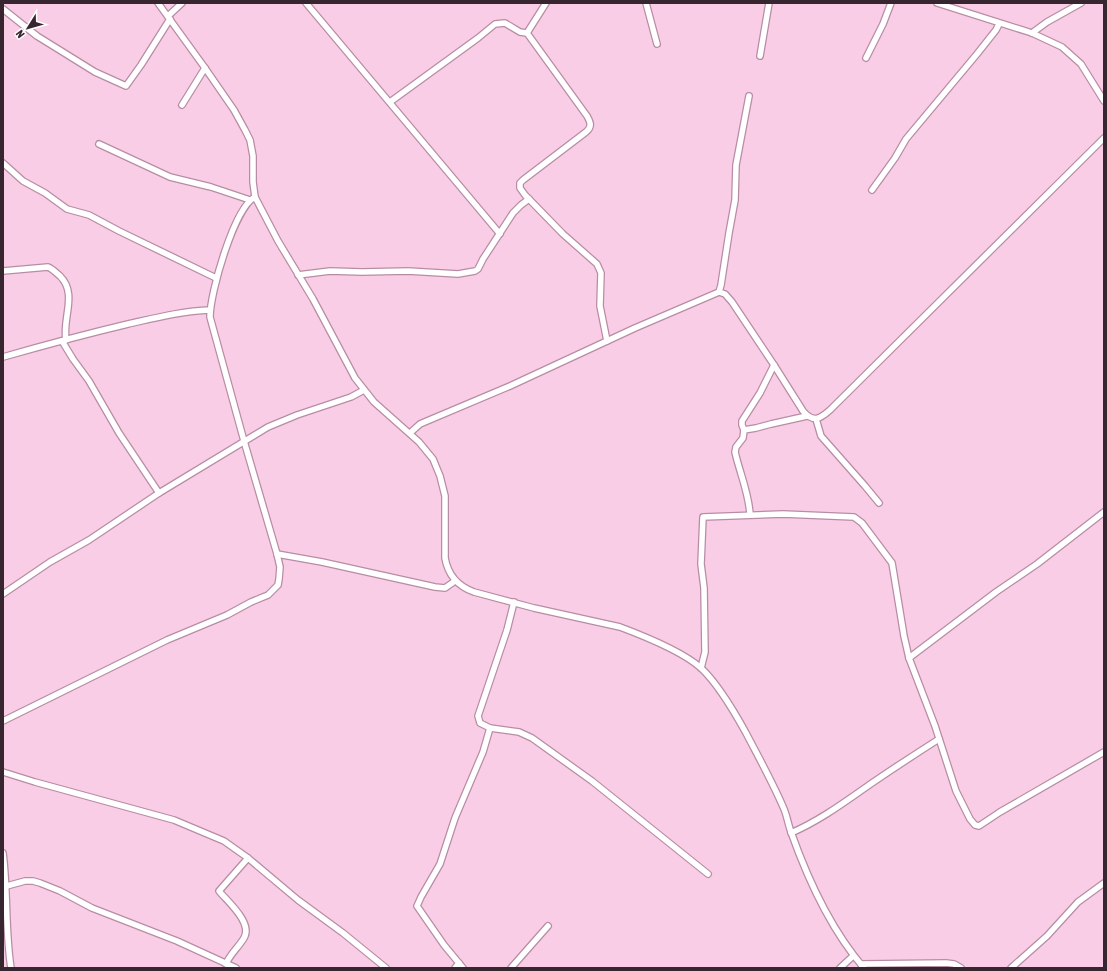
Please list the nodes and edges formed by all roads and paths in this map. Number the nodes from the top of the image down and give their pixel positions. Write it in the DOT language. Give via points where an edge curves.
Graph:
graph roads {
  1 [pos="158,3"];
  2 [pos="182,3"];
  3 [pos="306,3"];
  4 [pos="546,3"];
  5 [pos="646,3"];
  6 [pos="769,3"];
  7 [pos="891,3"];
  8 [pos="937,3"];
  9 [pos="1081,3"];
  10 [pos="3,9"];
  11 [pos="169,18"];
  12 [pos="999,24"];
  13 [pos="527,33"];
  14 [pos="1032,33"];
  15 [pos="657,44"];
  16 [pos="760,56"];
  17 [pos="866,58"];
  18 [pos="205,68"];
  19 [pos="749,96"];
  20 [pos="1104,101"];
  21 [pos="390,102"];
  22 [pos="182,105"];
  23 [pos="1104,138"];
  24 [pos="99,144"];
  25 [pos="3,163"];
  26 [pos="872,190"];
  27 [pos="253,198"];
  28 [pos="529,200"];
  29 [pos="500,234"];
  30 [pos="3,271"];
  31 [pos="298,275"];
  32 [pos="216,278"];
  33 [pos="719,292"];
  34 [pos="210,310"];
  35 [pos="64,340"];
  36 [pos="607,341"];
  37 [pos="3,357"];
  38 [pos="774,365"];
  39 [pos="364,390"];
  40 [pos="807,416"];
  41 [pos="816,419"];
  42 [pos="744,430"];
  43 [pos="410,433"];
  44 [pos="244,442"];
  45 [pos="159,493"];
  46 [pos="879,503"];
  47 [pos="1104,512"];
  48 [pos="750,515"];
  49 [pos="277,554"];
  50 [pos="455,581"];
  51 [pos="3,594"];
  52 [pos="514,602"];
  53 [pos="910,658"];
  54 [pos="702,668"];
  55 [pos="3,721"];
  56 [pos="490,728"];
  57 [pos="939,739"];
  58 [pos="1104,752"];
  59 [pos="3,772"];
  60 [pos="791,833"];
  61 [pos="3,853"];
  62 [pos="248,858"];
  63 [pos="708,874"];
  64 [pos="1104,883"];
  65 [pos="4,886"];
  66 [pos="548,926"];
  67 [pos="853,956"];
  68 [pos="226,964"];
  69 [pos="459,966"];
  70 [pos="862,966"];
  71 [pos="11,968"];
  72 [pos="236,968"];
  73 [pos="386,968"];
  74 [pos="511,968"];
  75 [pos="840,968"];
  76 [pos="961,968"];
  77 [pos="1011,968"];
  1 -- 11 [label="street"];
  2 -- 11 [label="street"];
  3 -- 21 [label="street"];
  4 -- 13 [label="street"];
  5 -- 15 [label="street"];
  6 -- 16 [label="street"];
  7 -- 17 [label="street"];
  8 -- 12 [label="street"];
  9 -- 14 [label="street"];
  10 -- 11 [label="street" via="37,36 95,72 126,86"];
  11 -- 18 [label="street"];
  12 -- 14 [label="street"];
  12 -- 26 [label="street" via="981,50 906,139"];
  13 -- 21 [label="street" via="505,23 495,24"];
  13 -- 28 [label="street" via="587,116 591,126 521,182 520,188"];
  14 -- 20 [label="street" via="1062,46 1072,54 1091,78"];
  18 -- 22 [label="street"];
  18 -- 27 [label="street" via="248,135 253,156"];
  19 -- 33 [label="street" via="736,160 735,200"];
  21 -- 29 [label="street"];
  23 -- 41 [label="street" via="825,415"];
  24 -- 27 [label="street" via="170,177"];
  25 -- 32 [label="street" via="23,181 67,209 89,215"];
  27 -- 31 [label="street"];
  27 -- 32 [label="street" via="242,210"];
  28 -- 29 [label="street" via="513,213"];
  28 -- 36 [label="street" via="593,260 599,269 600,306"];
  29 -- 31 [label="street" via="478,269 468,273 335,271"];
  30 -- 35 [label="street" via="48,266 63,279 67,284 69,296"];
  31 -- 39 [label="street"];
  32 -- 34 [label="street"];
  33 -- 36 [label="street"];
  33 -- 38 [label="street" via="725,294 732,302"];
  34 -- 35 [label="street" via="178,313"];
  34 -- 44 [label="street" via="212,326"];
  35 -- 37 [label="street"];
  35 -- 45 [label="street" via="72,358"];
  36 -- 43 [label="street" via="426,421"];
  38 -- 40 [label="street"];
  38 -- 42 [label="street" via="760,394 742,421"];
  39 -- 43 [label="street" via="377,405"];
  39 -- 44 [label="street" via="351,397 283,420"];
  40 -- 41 [label="street"];
  40 -- 42 [label="street"];
  41 -- 46 [label="street" via="821,436"];
  42 -- 48 [label="street" via="743,438 735,452 746,488"];
  43 -- 50 [label="street" via="433,459 440,476 445,496 444,558"];
  44 -- 45 [label="street"];
  44 -- 49 [label="street"];
  45 -- 51 [label="street"];
  47 -- 53 [label="street"];
  48 -- 53 [label="street" via="803,514 858,518 892,563"];
  48 -- 54 [label="street" via="703,517 701,564 705,652"];
  49 -- 50 [label="street" via="435,587 445,588"];
  49 -- 55 [label="street" via="280,579 268,595 167,640"];
  50 -- 52 [label="street" via="467,589"];
  52 -- 54 [label="street" via="620,627 671,649"];
  52 -- 56 [label="street" via="488,690 478,714 480,723"];
  53 -- 57 [label="street"];
  54 -- 60 [label="street" via="729,704 745,731 776,791"];
  56 -- 63 [label="street" via="519,732 532,738 592,781"];
  56 -- 69 [label="street" via="440,864 417,906"];
  57 -- 58 [label="street" via="956,791 972,822 979,826"];
  57 -- 60 [label="street" via="834,810"];
  59 -- 62 [label="street" via="174,820 224,841"];
  60 -- 67 [label="street" via="831,921"];
  61 -- 65 [label="street"];
  62 -- 68 [label="street" via="219,891 243,919 247,930"];
  62 -- 73 [label="street"];
  64 -- 77 [label="street" via="1078,902 1047,936"];
  65 -- 68 [label="street" via="25,881 40,882 92,908 177,941"];
  65 -- 71 [label="street"];
  66 -- 74 [label="street"];
  67 -- 70 [label="street"];
  67 -- 75 [label="street"];
  68 -- 72 [label="street"];
  70 -- 76 [label="street" via="946,963"];
}
